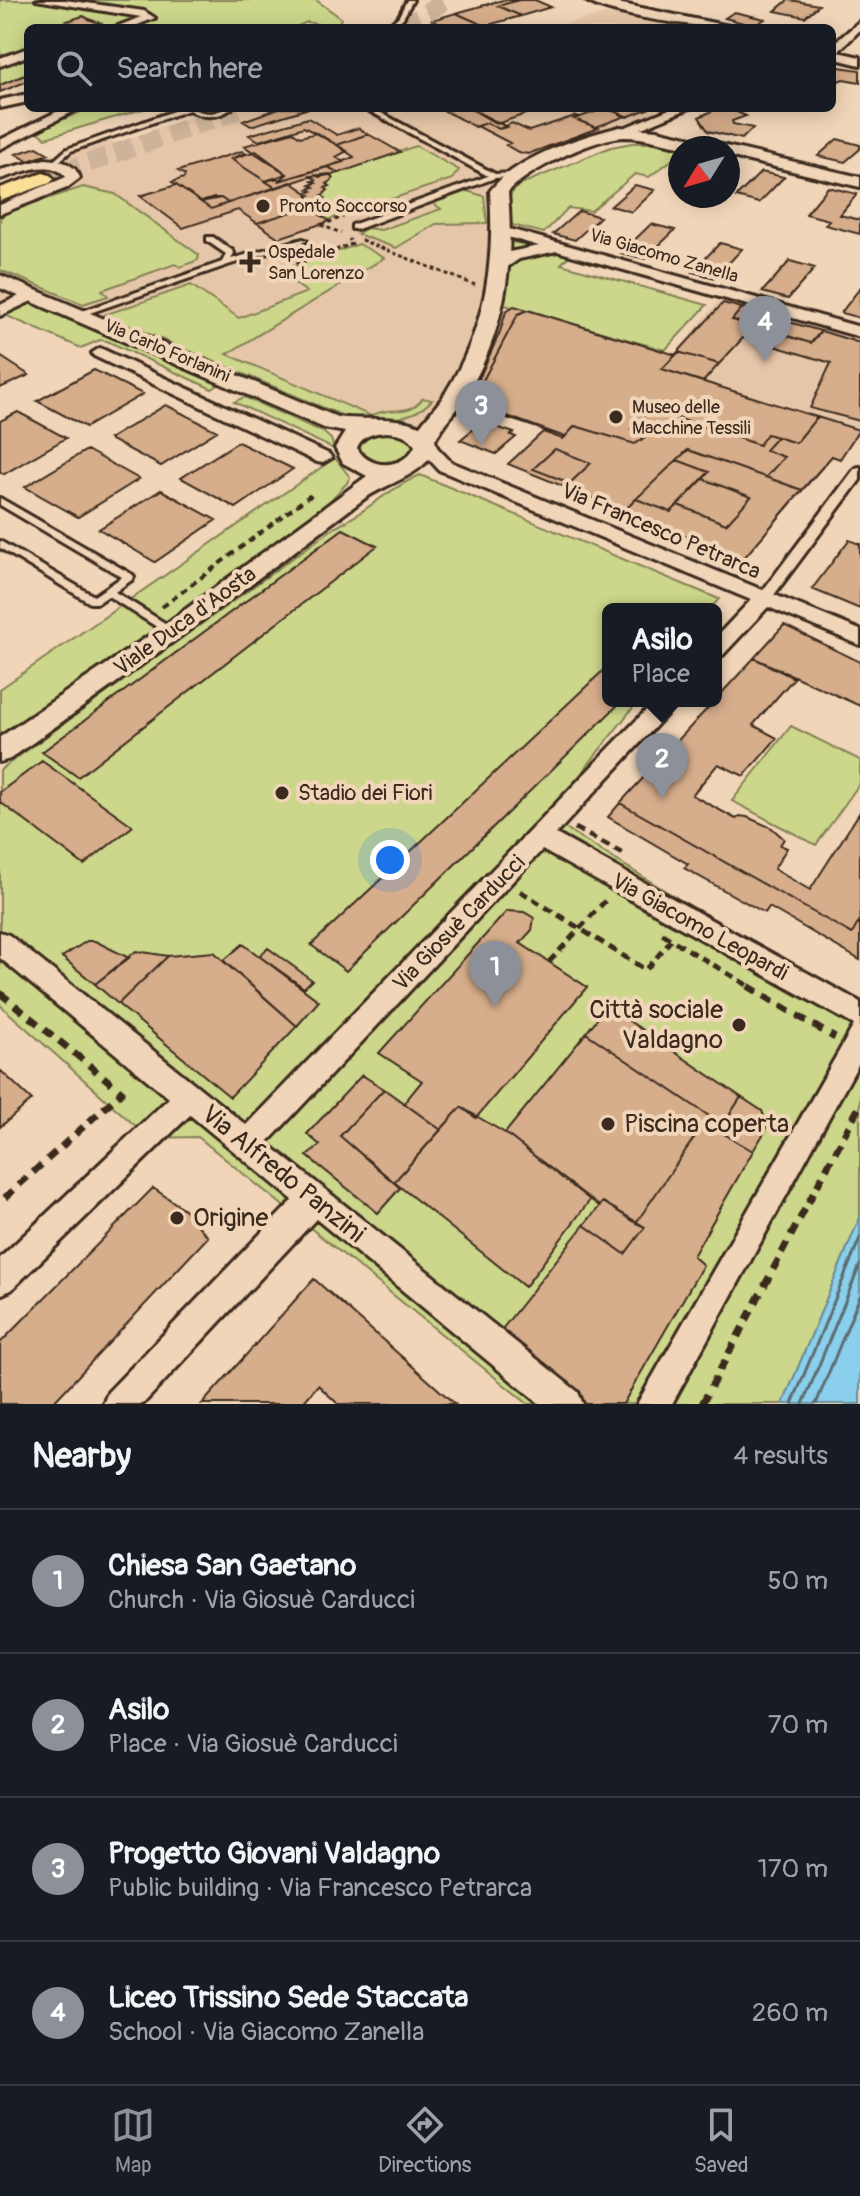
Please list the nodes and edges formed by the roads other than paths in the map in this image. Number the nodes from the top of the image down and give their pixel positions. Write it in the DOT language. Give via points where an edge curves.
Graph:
graph roads {
  1 [pos="41,0"];
  2 [pos="410,0"];
  3 [pos="590,0"];
  4 [pos="131,24"];
  5 [pos="393,24"];
  6 [pos="707,24"];
  7 [pos="860,24"];
  8 [pos="836,48"];
  9 [pos="24,53"];
  10 [pos="836,53"];
  11 [pos="860,61"];
  12 [pos="0,62"];
  13 [pos="24,99"];
  14 [pos="0,104"];
  15 [pos="66,112"];
  16 [pos="178,112"];
  17 [pos="199,112"];
  18 [pos="221,112"];
  19 [pos="374,112"];
  20 [pos="673,112"];
  21 [pos="620,132"];
  22 [pos="668,138"];
  23 [pos="0,145"];
  24 [pos="740,154"];
  25 [pos="49,171"];
  26 [pos="0,175"];
  27 [pos="860,182"];
  28 [pos="496,184"];
  29 [pos="0,195"];
  30 [pos="0,210"];
  31 [pos="355,227"];
  32 [pos="502,231"];
  33 [pos="210,239"];
  34 [pos="303,241"];
  35 [pos="562,247"];
  36 [pos="225,263"];
  37 [pos="501,265"];
  38 [pos="0,281"];
  39 [pos="32,295"];
  40 [pos="0,311"];
  41 [pos="78,314"];
  42 [pos="860,332"];
  43 [pos="100,353"];
  44 [pos="245,384"];
  45 [pos="214,405"];
  46 [pos="439,413"];
  47 [pos="398,426"];
  48 [pos="356,435"];
  49 [pos="414,455"];
  50 [pos="323,458"];
  51 [pos="860,471"];
  52 [pos="364,475"];
  53 [pos="0,501"];
  54 [pos="0,544"];
  55 [pos="108,592"];
  56 [pos="763,600"];
  57 [pos="172,632"];
  58 [pos="860,638"];
  59 [pos="722,644"];
  60 [pos="662,707"];
  61 [pos="0,751"];
  62 [pos="540,837"];
  63 [pos="0,943"];
  64 [pos="860,1016"];
  65 [pos="860,1035"];
  66 [pos="188,1098"];
  67 [pos="248,1143"];
  68 [pos="314,1199"];
  69 [pos="0,1279"];
  70 [pos="120,1404"];
  71 [pos="566,1404"];
  72 [pos="654,1404"];
  1 -- 4 [label="street" via="149,18"];
  2 -- 5 [label="lane"];
  3 -- 6 [label="street"];
  7 -- 8 [label="street"];
  9 -- 12 [label="street"];
  10 -- 11 [label="street"];
  13 -- 14 [label="street"];
  15 -- 23 [label="street"];
  16 -- 25 [label="lane" via="69,150"];
  17 -- 18 [label="lane"];
  19 -- 28 [label="lane"];
  20 -- 21 [label="street"];
  21 -- 22 [label="street"];
  21 -- 28 [label="street" via="576,146"];
  24 -- 27 [label="street"];
  25 -- 26 [label="street" via="39,164"];
  25 -- 29 [label="main road"];
  25 -- 30 [label="street" via="71,171 73,178"];
  28 -- 31 [label="lane"];
  28 -- 32 [label="street"];
  32 -- 35 [label="street, Via Giacomo Zanella"];
  32 -- 37 [label="street"];
  33 -- 36 [label="lane" via="230,253"];
  34 -- 36 [label="lane"];
  35 -- 37 [label="street" via="514,255"];
  35 -- 42 [label="street, Via Giacomo Zanella"];
  36 -- 41 [label="lane"];
  37 -- 46 [label="street" via="498,294 479,346 455,395"];
  38 -- 39 [label="street, Via Carlo Forlanini"];
  39 -- 40 [label="street"];
  39 -- 41 [label="street, Via Carlo Forlanini"];
  41 -- 44 [label="street, Via Carlo Forlanini"];
  43 -- 45 [label="street"];
  44 -- 45 [label="street"];
  44 -- 48 [label="street, Via Carlo Forlanini"];
  45 -- 50 [label="street"];
  46 -- 47 [label="street"];
  46 -- 49 [label="street"];
  47 -- 48 [label="street"];
  47 -- 49 [label="street" via="418,433"];
  48 -- 52 [label="street" via="348,455"];
  49 -- 52 [label="street, Viale Duca d'Aosta"];
  49 -- 56 [label="street, Via Francesco Petrarca"];
  51 -- 56 [label="street"];
  52 -- 57 [label="street, Viale Duca d'Aosta"];
  53 -- 55 [label="lane" via="129,577"];
  54 -- 55 [label="lane" via="94,601"];
  55 -- 57 [label="lane"];
  56 -- 58 [label="street, Via Francesco Petrarca"];
  56 -- 59 [label="street"];
  57 -- 61 [label="street, Viale Duca d'Aosta"];
  60 -- 62 [label="street, Via Giosuè Carducci"];
  62 -- 64 [label="street, Via Giacomo Leopardi"];
  62 -- 67 [label="street, Via Giosuè Carducci"];
  63 -- 66 [label="street, Via Alfredo Panzini"];
  65 -- 72 [label="street"];
  66 -- 67 [label="street, Via Alfredo Panzini"];
  66 -- 69 [label="street"];
  67 -- 68 [label="street, Via Alfredo Panzini"];
  68 -- 70 [label="street"];
  68 -- 71 [label="street, Via Alfredo Panzini"];
}
